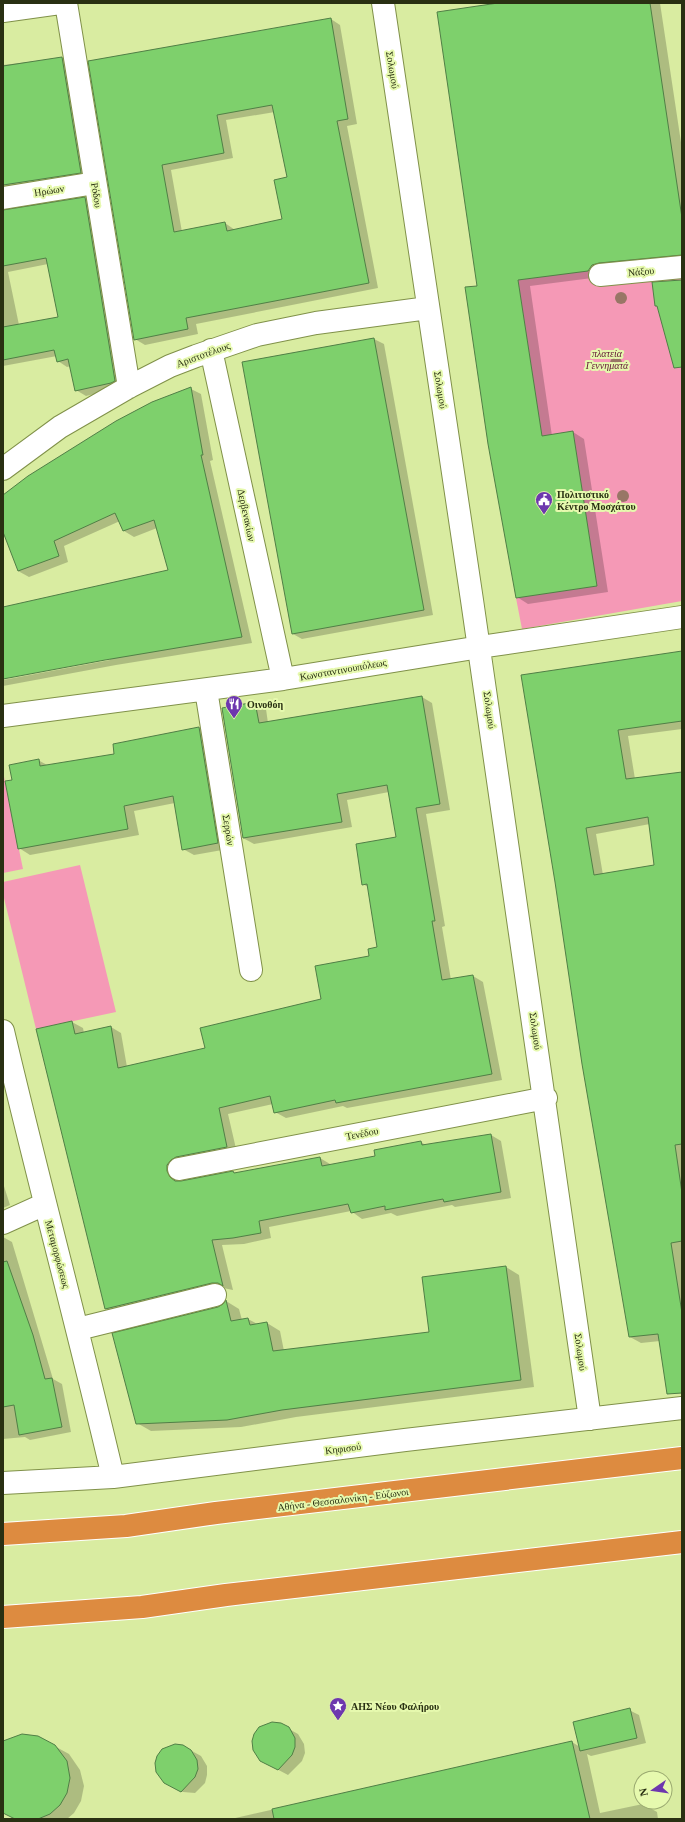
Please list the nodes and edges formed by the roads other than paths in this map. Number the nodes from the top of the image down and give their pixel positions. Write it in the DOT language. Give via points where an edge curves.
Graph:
graph roads {
  1 [pos="60,3"];
  2 [pos="66,3"];
  3 [pos="382,3"];
  4 [pos="3,11"];
  5 [pos="95,183"];
  6 [pos="3,198"];
  7 [pos="682,268"];
  8 [pos="600,275"];
  9 [pos="428,308"];
  10 [pos="211,350"];
  11 [pos="130,387"];
  12 [pos="3,469"];
  13 [pos="682,617"];
  14 [pos="480,647"];
  15 [pos="282,679"];
  16 [pos="206,690"];
  17 [pos="3,716"];
  18 [pos="251,970"];
  19 [pos="3,1031"];
  20 [pos="6,1055"];
  21 [pos="546,1098"];
  22 [pos="179,1169"];
  23 [pos="45,1204"];
  24 [pos="3,1223"];
  25 [pos="215,1295"];
  26 [pos="78,1329"];
  27 [pos="682,1408"];
  28 [pos="590,1419"];
  29 [pos="682,1458"];
  30 [pos="113,1477"];
  31 [pos="3,1483"];
  32 [pos="3,1534"];
  33 [pos="682,1542"];
  34 [pos="3,1617"];
  1 -- 4 [label="street"];
  2 -- 5 [label="street, Ρόδου"];
  3 -- 9 [label="street, Σολωμού"];
  5 -- 6 [label="street, Ηρώων"];
  5 -- 11 [label="street, Ρόδου"];
  7 -- 8 [label="street, Νάξου"];
  9 -- 10 [label="street, Αριστοτέλους" via="316,322 257,335"];
  9 -- 14 [label="street, Σολωμού"];
  10 -- 11 [label="street, Αριστοτέλους" via="170,366"];
  10 -- 15 [label="street, Δερβενακίων"];
  11 -- 12 [label="street, Αριστοτέλους" via="60,427"];
  13 -- 14 [label="street, Κωνσταντινουπόλεως"];
  14 -- 15 [label="street, Κωνσταντινουπόλεως"];
  14 -- 21 [label="street, Σολωμού"];
  15 -- 16 [label="street, Κωνσταντινουπόλεως"];
  16 -- 17 [label="street, Κωνσταντινουπόλεως"];
  16 -- 18 [label="street, Σερρών"];
  19 -- 20 [label="street, Μεταμορφώσεως"];
  20 -- 23 [label="street, Μεταμορφώσεως"];
  21 -- 22 [label="street, Τενέδου"];
  21 -- 28 [label="street, Σολωμού"];
  23 -- 24 [label="street"];
  23 -- 26 [label="street, Μεταμορφώσεως"];
  25 -- 26 [label="street"];
  26 -- 30 [label="street, Μεταμορφώσεως"];
  27 -- 28 [label="street, Κηφισού"];
  28 -- 30 [label="street, Κηφισού"];
  29 -- 32 [label="highway, Αθήνα - Θεσσαλονίκη - Εύζωνοι" via="126,1526"];
  30 -- 31 [label="street, Κηφισού"];
  33 -- 34 [label="highway" via="142,1607"];
}
